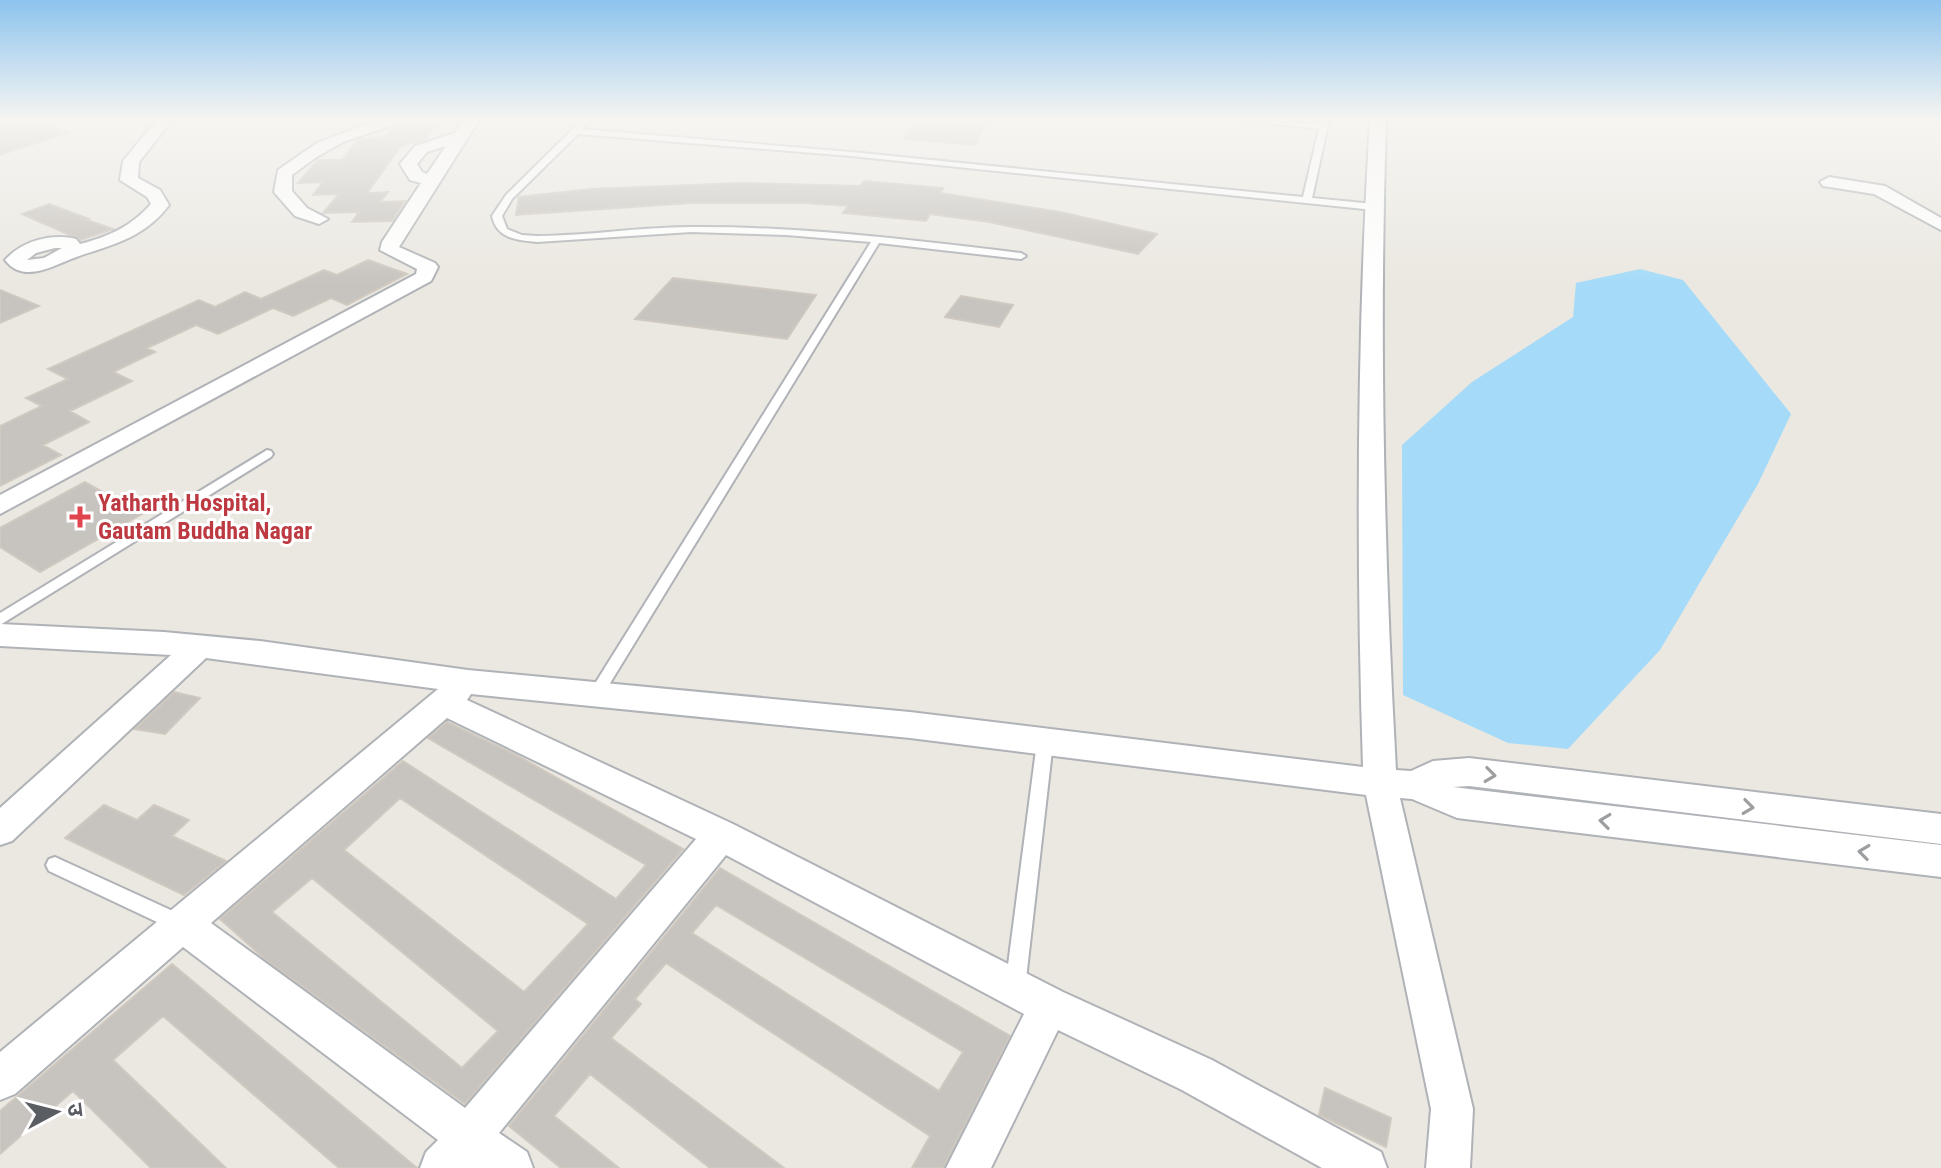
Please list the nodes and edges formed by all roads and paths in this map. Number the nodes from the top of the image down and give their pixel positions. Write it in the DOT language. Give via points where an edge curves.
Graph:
graph roads {
  1 [pos="130,175"];
  2 [pos="284,175"];
  3 [pos="415,175"];
  4 [pos="435,175"];
  5 [pos="532,175"];
  6 [pos="1044,175"];
  7 [pos="1312,175"];
  8 [pos="1375,175"];
  9 [pos="431,180"];
  10 [pos="1829,182"];
  11 [pos="1307,199"];
  12 [pos="1374,207"];
  13 [pos="319,219"];
  14 [pos="1941,225"];
  15 [pos="877,239"];
  16 [pos="71,252"];
  17 [pos="1021,256"];
  18 [pos="267,454"];
  19 [pos="0,506"];
  20 [pos="0,620"];
  21 [pos="0,635"];
  22 [pos="199,647"];
  23 [pos="455,692"];
  24 [pos="596,694"];
  25 [pos="1045,742"];
  26 [pos="1398,784"];
  27 [pos="1941,829"];
  28 [pos="0,830"];
  29 [pos="721,835"];
  30 [pos="1941,861"];
  31 [pos="55,865"];
  32 [pos="182,924"];
  33 [pos="1032,997"];
  34 [pos="0,1079"];
  35 [pos="467,1137"];
  36 [pos="442,1168"];
  37 [pos="511,1168"];
  38 [pos="968,1168"];
  39 [pos="1365,1168"];
  40 [pos="1448,1168"];
  1 -- 16 [label="street" via="129,180 154,194 160,205 146,224 113,242"];
  2 -- 13 [label="street" via="283,192 301,212"];
  3 -- 9 [label="street"];
  4 -- 9 [label="street"];
  5 -- 15 [label="lane" via="497,216 507,234 547,238 739,229"];
  6 -- 11 [label="lane"];
  7 -- 11 [label="lane"];
  8 -- 12 [label="street"];
  9 -- 19 [label="street" via="389,250 428,267 424,277"];
  10 -- 14 [label="street" via="1879,190"];
  11 -- 12 [label="lane"];
  12 -- 26 [label="street" via="1372,600"];
  15 -- 17 [label="lane"];
  15 -- 24 [label="lane"];
  18 -- 20 [label="lane"];
  21 -- 22 [label="street"];
  22 -- 23 [label="street"];
  22 -- 28 [label="street"];
  23 -- 24 [label="street"];
  23 -- 29 [label="street"];
  23 -- 32 [label="street"];
  24 -- 25 [label="street"];
  25 -- 26 [label="street"];
  25 -- 33 [label="lane"];
  26 -- 27 [label="street, one-way" via="1469,772"];
  30 -- 26 [label="street, one-way" via="1457,804"];
  26 -- 40 [label="street" via="1452,1109"];
  29 -- 33 [label="street"];
  29 -- 35 [label="street"];
  31 -- 32 [label="lane"];
  32 -- 34 [label="street"];
  32 -- 35 [label="street"];
  33 -- 38 [label="street"];
  33 -- 39 [label="street" via="1197,1075"];
  35 -- 36 [label="street"];
  35 -- 37 [label="street"];
}
